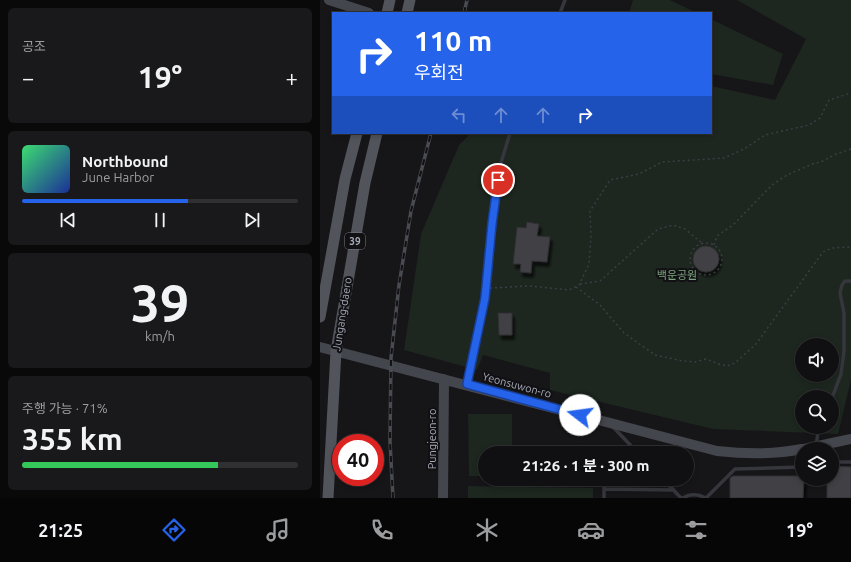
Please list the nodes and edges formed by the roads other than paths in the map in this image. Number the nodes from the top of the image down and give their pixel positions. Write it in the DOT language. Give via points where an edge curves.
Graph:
graph roads {
  1 [pos="329,0"];
  2 [pos="390,0"];
  3 [pos="410,0"];
  4 [pos="565,0"];
  5 [pos="366,12"];
  6 [pos="387,12"];
  7 [pos="407,12"];
  8 [pos="560,12"];
  9 [pos="357,134"];
  10 [pos="377,134"];
  11 [pos="510,134"];
  12 [pos="333,247"];
  13 [pos="320,275"];
  14 [pos="851,281"];
  15 [pos="320,317"];
  16 [pos="320,347"];
  17 [pos="336,351"];
  18 [pos="444,379"];
  19 [pos="467,384"];
  20 [pos="835,390"];
  21 [pos="608,422"];
  22 [pos="851,439"];
  23 [pos="836,442"];
  24 [pos="631,446"];
  25 [pos="795,451"];
  26 [pos="839,462"];
  27 [pos="851,462"];
  28 [pos="795,467"];
  29 [pos="670,486"];
  30 [pos="604,489"];
  31 [pos="674,490"];
  32 [pos="328,498"];
  33 [pos="444,498"];
  34 [pos="604,498"];
  35 [pos="682,498"];
  36 [pos="706,498"];
  1 -- 5 [label="street"];
  2 -- 6 [label="main road"];
  3 -- 7 [label="main road"];
  4 -- 8 [label="lane"];
  9 -- 12 [label="main road, Jungang-daero / 39" via="345,179"];
  10 -- 17 [label="main road, Jungang-daero / 39" via="365,183"];
  11 -- 19 [label="lane" via="500,166 486,288"];
  12 -- 13 [label="main road"];
  12 -- 15 [label="main road, Jungang-daero / 39"];
  14 -- 20 [label="lane" via="845,281 840,293 844,313 844,351 841,374"];
  16 -- 17 [label="street, Yeonsuwon-ro"];
  17 -- 18 [label="street, Yeonsuwon-ro"];
  17 -- 32 [label="main road, Jungang-daero / 39"];
  18 -- 19 [label="street, Yeonsuwon-ro"];
  18 -- 33 [label="street, Pungjeon-ro"];
  19 -- 21 [label="street, Yeonsuwon-ro"];
  21 -- 24 [label="lane"];
  21 -- 25 [label="street, Yeonsuwon-ro" via="717,451 754,454"];
  22 -- 23 [label="street, Yeonsuwon-ro"];
  26 -- 27 [label="lane"];
  28 -- 36 [label="lane" via="735,470"];
  29 -- 31 [label="lane"];
  30 -- 31 [label="lane"];
  30 -- 34 [label="lane"];
  31 -- 35 [label="lane"];
  35 -- 36 [label="lane" via="694,494"];
}
